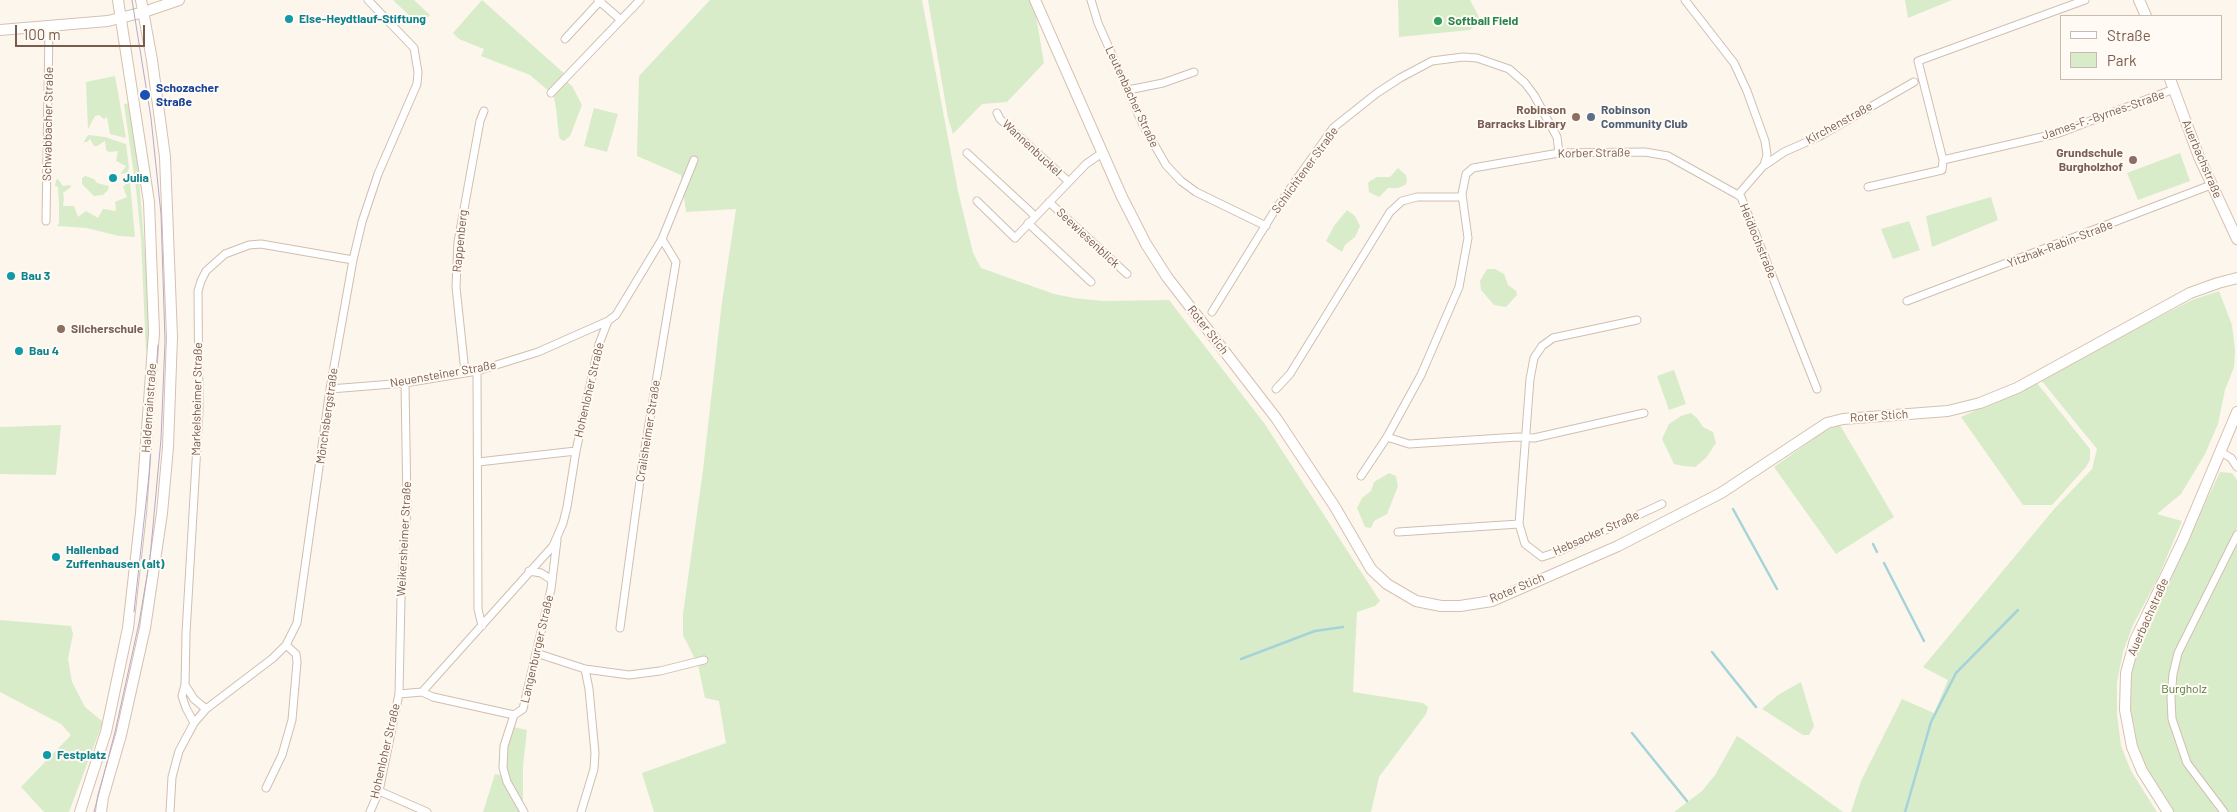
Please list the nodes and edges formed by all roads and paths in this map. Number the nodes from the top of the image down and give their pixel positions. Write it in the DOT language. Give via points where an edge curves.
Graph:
graph roads {
  1 [pos="118,0"];
  2 [pos="141,0"];
  3 [pos="179,0"];
  4 [pos="368,0"];
  5 [pos="600,0"];
  6 [pos="640,0"];
  7 [pos="1035,0"];
  8 [pos="1092,0"];
  9 [pos="1685,0"];
  10 [pos="2085,0"];
  11 [pos="2139,0"];
  12 [pos="144,12"];
  13 [pos="2146,15"];
  14 [pos="122,18"];
  15 [pos="621,20"];
  16 [pos="49,27"];
  17 [pos="0,30"];
  18 [pos="565,39"];
  19 [pos="1194,72"];
  20 [pos="2170,80"];
  21 [pos="1914,82"];
  22 [pos="2174,89"];
  23 [pos="1128,90"];
  24 [pos="551,93"];
  25 [pos="484,111"];
  26 [pos="997,113"];
  27 [pos="967,153"];
  28 [pos="1102,153"];
  29 [pos="1559,153"];
  30 [pos="694,160"];
  31 [pos="1943,160"];
  32 [pos="1764,165"];
  33 [pos="1068,181"];
  34 [pos="2211,185"];
  35 [pos="1868,187"];
  36 [pos="1738,195"];
  37 [pos="1462,197"];
  38 [pos="977,201"];
  39 [pos="1050,202"];
  40 [pos="1034,216"];
  41 [pos="46,221"];
  42 [pos="1028,223"];
  43 [pos="1266,226"];
  44 [pos="662,239"];
  45 [pos="2237,239"];
  46 [pos="353,260"];
  47 [pos="1127,274"];
  48 [pos="2237,278"];
  49 [pos="1091,282"];
  50 [pos="1907,301"];
  51 [pos="1212,312"];
  52 [pos="1637,320"];
  53 [pos="608,321"];
  54 [pos="477,371"];
  55 [pos="465,372"];
  56 [pos="405,383"];
  57 [pos="330,389"];
  58 [pos="1817,389"];
  59 [pos="1276,390"];
  60 [pos="2237,412"];
  61 [pos="1644,413"];
  62 [pos="1387,437"];
  63 [pos="1526,438"];
  64 [pos="576,451"];
  65 [pos="2221,452"];
  66 [pos="478,462"];
  67 [pos="2237,467"];
  68 [pos="1361,476"];
  69 [pos="1662,504"];
  70 [pos="1519,524"];
  71 [pos="1398,532"];
  72 [pos="2237,535"];
  73 [pos="558,536"];
  74 [pos="529,572"];
  75 [pos="552,580"];
  76 [pos="482,626"];
  77 [pos="620,628"];
  78 [pos="286,645"];
  79 [pos="536,653"];
  80 [pos="704,660"];
  81 [pos="585,669"];
  82 [pos="185,685"];
  83 [pos="422,692"];
  84 [pos="398,694"];
  85 [pos="206,709"];
  86 [pos="514,715"];
  87 [pos="194,723"];
  88 [pos="266,788"];
  89 [pos="379,791"];
  90 [pos="80,812"];
  91 [pos="101,812"];
  92 [pos="170,812"];
  93 [pos="370,812"];
  94 [pos="427,812"];
  95 [pos="524,812"];
  96 [pos="581,812"];
  97 [pos="2168,812"];
  98 [pos="2224,812"];
  1 -- 14 [label="main road, Haldenrainstraße"];
  2 -- 12 [label="main road, Haldenrainstraße"];
  3 -- 12 [label="main road"];
  4 -- 46 [label="street, Mönchsbergstraße" via="414,48 418,72 413,95 364,214"];
  5 -- 15 [label="street"];
  5 -- 18 [label="street"];
  6 -- 15 [label="street"];
  7 -- 28 [label="main road, Roter Stich"];
  8 -- 23 [label="street, Leutenbacher Straße" via="1098,23"];
  9 -- 32 [label="street" via="1726,50 1742,79 1765,141 1767,155"];
  10 -- 31 [label="street" via="1918,61"];
  11 -- 13 [label="main road"];
  12 -- 14 [label="main road"];
  12 -- 91 [label="main road, Haldenrainstraße" via="165,157 172,337 168,448 145,628"];
  14 -- 16 [label="main road"];
  14 -- 90 [label="main road, Haldenrainstraße" via="149,202 154,340 142,514 128,628 106,732"];
  15 -- 24 [label="street"];
  16 -- 17 [label="main road"];
  16 -- 41 [label="street, Schwabbacher Straße"];
  19 -- 23 [label="street" via="1163,84"];
  20 -- 22 [label="main road, Auerbachstraße"];
  21 -- 32 [label="street, Kirchenstraße"];
  22 -- 31 [label="street, James-F.-Byrnes-Straße" via="2059,133"];
  22 -- 34 [label="main road, Auerbachstraße"];
  23 -- 43 [label="street, Leutenbacher Straße" via="1156,150 1172,173 1196,192"];
  25 -- 55 [label="street, Rappenberg" via="458,242 456,286"];
  26 -- 33 [label="street, Wannenbuckel"];
  27 -- 40 [label="street"];
  28 -- 33 [label="street"];
  28 -- 48 [label="main road, Roter Stich" via="1146,244 1167,277 1276,418 1335,507 1371,569 1387,584 1416,601 1441,606 1492,601 1618,546 1720,493 1827,423 1843,419 1948,412 1980,403 2024,384 2190,293"];
  29 -- 36 [label="street, Korber Straße" via="1645,152 1668,156"];
  29 -- 37 [label="street, Korber Straße" via="1469,170"];
  29 -- 43 [label="street, Schlichtener Straße" via="1557,138 1534,95 1510,69 1477,58 1432,61 1400,78 1333,128"];
  30 -- 44 [label="street, Hohenloher Straße"];
  31 -- 35 [label="street, James-F.-Byrnes-Straße" via="1942,170"];
  32 -- 36 [label="street, Heidlochstraße"];
  33 -- 39 [label="street"];
  34 -- 45 [label="main road, Auerbachstraße"];
  34 -- 50 [label="street, Yitzhak-Rabin-Straße"];
  36 -- 58 [label="street, Heidlochstraße"];
  37 -- 59 [label="street" via="1417,197 1402,201 1390,212 1290,374"];
  37 -- 62 [label="street, Korber Straße" via="1468,238 1459,287 1421,375"];
  38 -- 42 [label="street" via="1015,238"];
  39 -- 40 [label="street"];
  39 -- 47 [label="street, Seewiesenblick"];
  40 -- 42 [label="street"];
  42 -- 49 [label="street"];
  43 -- 51 [label="street, Schlichtener Straße"];
  44 -- 53 [label="street, Hohenloher Straße" via="616,315"];
  44 -- 77 [label="street, Crailsheimer Straße" via="676,262 642,466"];
  46 -- 57 [label="street, Mönchsbergstraße"];
  46 -- 82 [label="street, Markelsheimer Straße" via="261,244 249,245 225,254 206,271 201,281 198,307 199,411"];
  52 -- 63 [label="street, Hebsacker Straße" via="1553,338 1542,346 1534,358 1530,379"];
  53 -- 54 [label="street, Neuensteiner Straße" via="538,352"];
  53 -- 64 [label="street, Hohenloher Straße" via="599,344"];
  54 -- 55 [label="street, Neuensteiner Straße"];
  54 -- 66 [label="street"];
  55 -- 56 [label="street, Neuensteiner Straße"];
  56 -- 57 [label="street, Neuensteiner Straße"];
  56 -- 84 [label="street, Weikersheimer Straße" via="407,507"];
  57 -- 78 [label="street, Mönchsbergstraße" via="300,606"];
  60 -- 65 [label="main road, Auerbachstraße"];
  61 -- 63 [label="street"];
  62 -- 63 [label="street" via="1409,444"];
  62 -- 68 [label="street, Korber Straße"];
  63 -- 70 [label="street, Hebsacker Straße"];
  64 -- 66 [label="street"];
  64 -- 73 [label="street, Hohenloher Straße" via="567,507"];
  65 -- 67 [label="street"];
  65 -- 97 [label="main road, Auerbachstraße" via="2136,640 2126,674 2125,710 2132,748 2142,771"];
  66 -- 76 [label="street" via="478,608"];
  69 -- 70 [label="street, Hebsacker Straße" via="1542,557 1525,544"];
  70 -- 71 [label="street"];
  72 -- 98 [label="street" via="2178,653 2170,698 2172,719 2187,763"];
  73 -- 74 [label="street, Hohenloher Straße"];
  73 -- 75 [label="street, Langenburger Straße"];
  74 -- 75 [label="street" via="542,573"];
  74 -- 76 [label="street, Hohenloher Straße"];
  75 -- 79 [label="street, Langenburger Straße"];
  76 -- 83 [label="street, Hohenloher Straße"];
  78 -- 85 [label="street, Mönchsbergstraße" via="274,658"];
  78 -- 88 [label="street" via="296,654 297,662 292,720 285,747"];
  79 -- 81 [label="street"];
  79 -- 86 [label="street, Langenburger Straße" via="523,709"];
  80 -- 81 [label="street" via="642,675"];
  81 -- 96 [label="street" via="595,753 594,769"];
  82 -- 85 [label="street" via="194,700"];
  82 -- 87 [label="street, Markelsheimer Straße" via="182,696"];
  83 -- 84 [label="street, Hohenloher Straße"];
  83 -- 86 [label="street"];
  84 -- 89 [label="street, Hohenloher Straße"];
  85 -- 87 [label="street, Mönchsbergstraße"];
  86 -- 95 [label="street, Langenburger Straße" via="504,746 503,768 512,794"];
  87 -- 92 [label="street, Mönchsbergstraße" via="179,751 172,777"];
  89 -- 93 [label="street, Hohenloher Straße"];
  89 -- 94 [label="street"];
}
